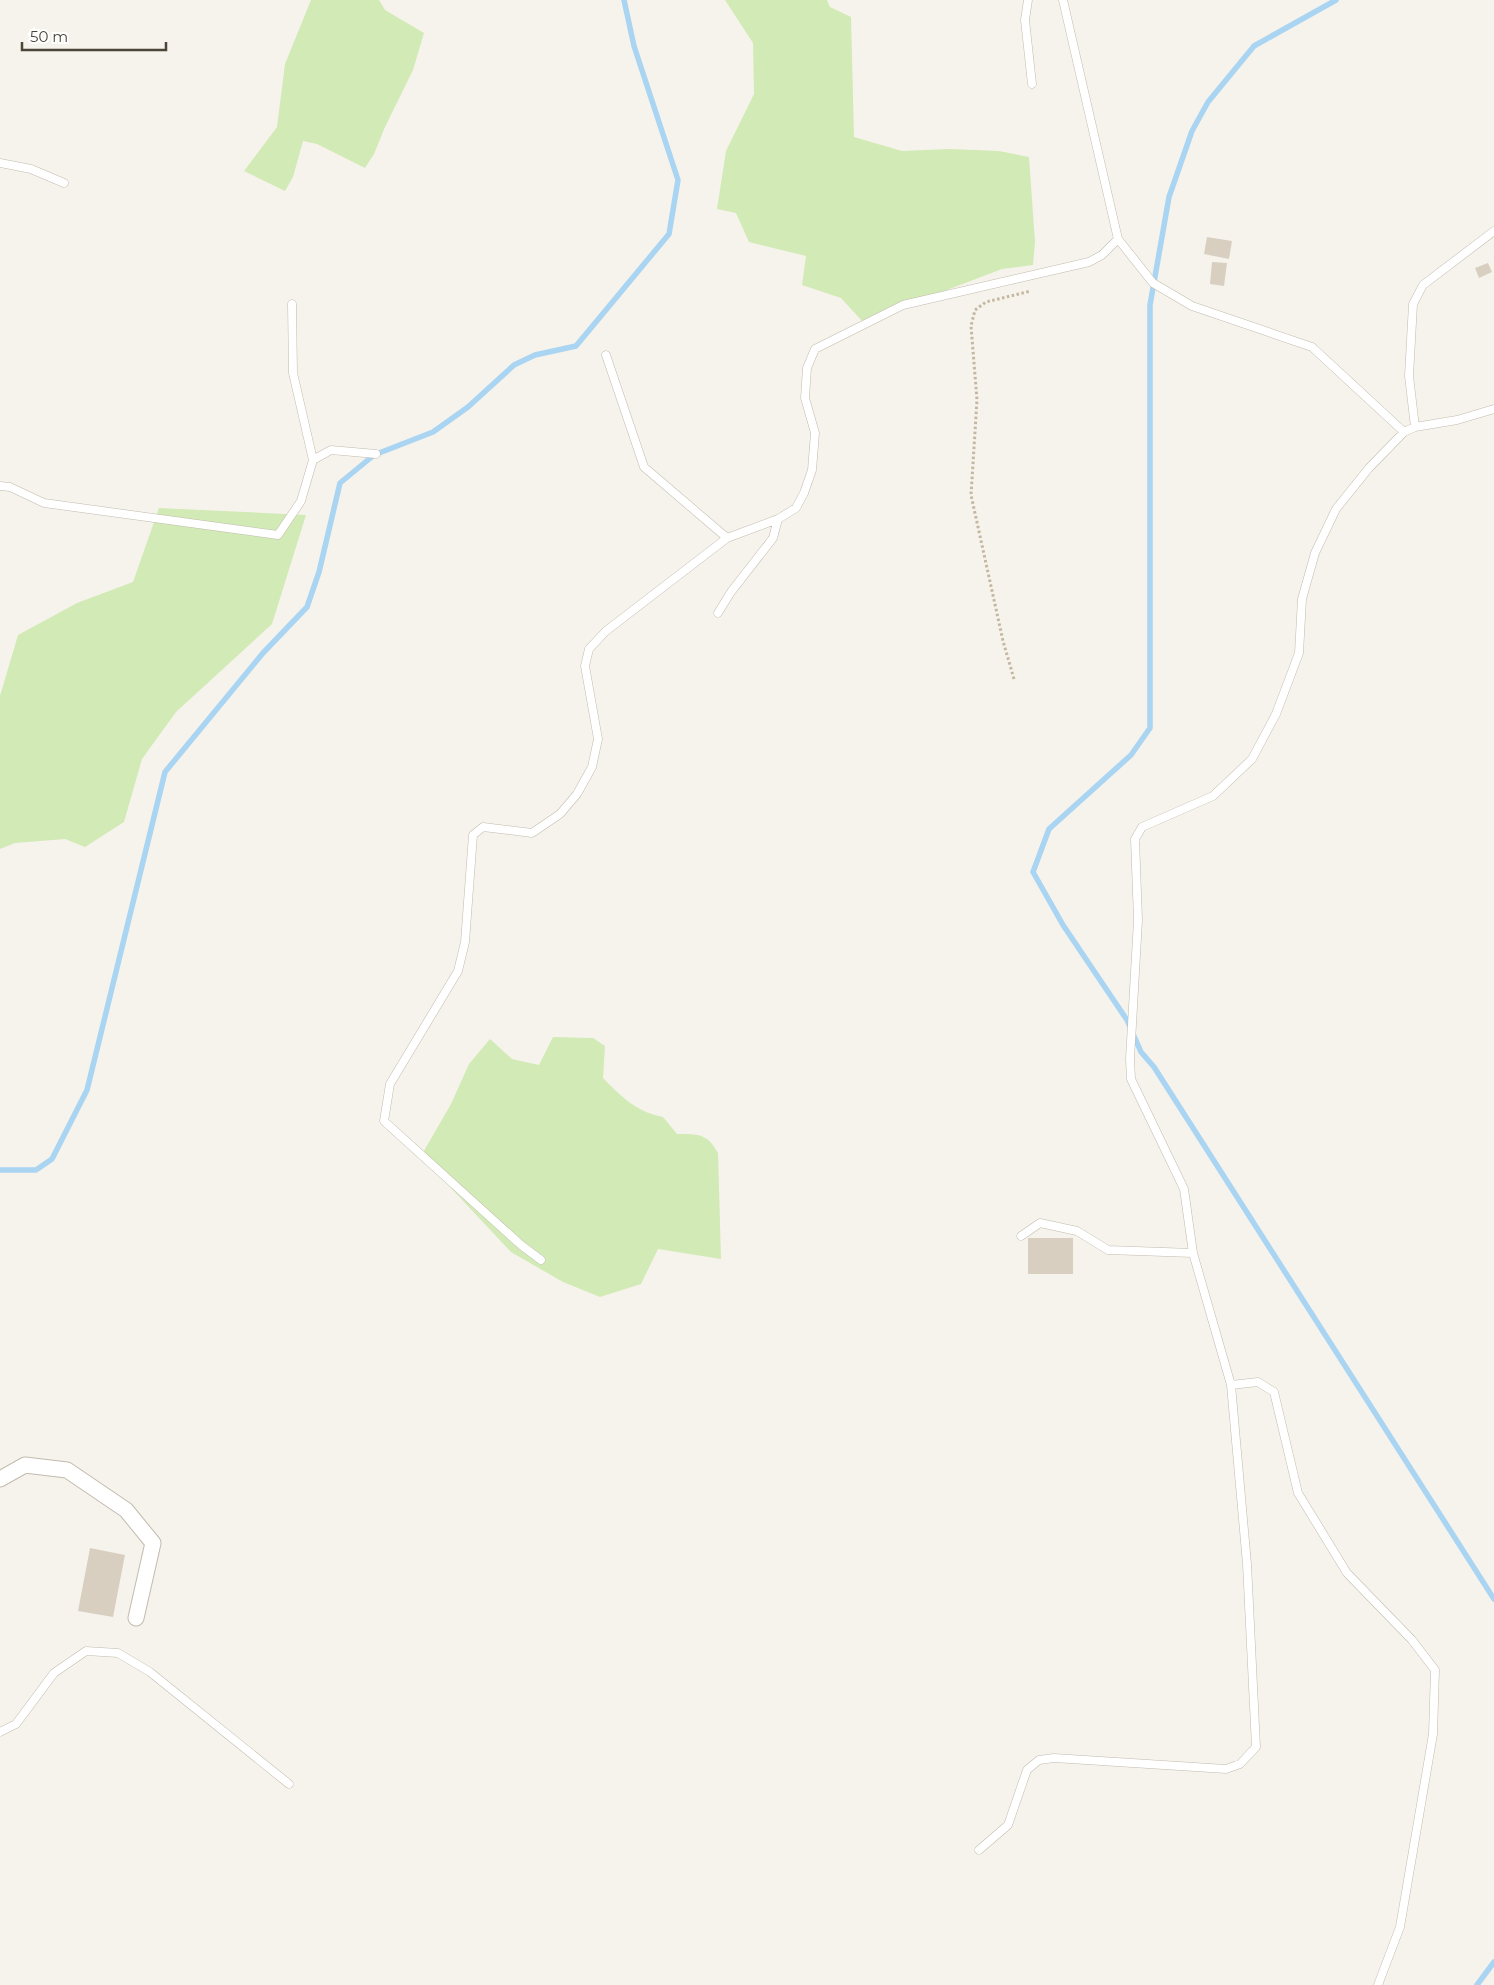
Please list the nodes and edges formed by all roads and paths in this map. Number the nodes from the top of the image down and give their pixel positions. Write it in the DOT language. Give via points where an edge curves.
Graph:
graph roads {
  1 [pos="1028,0"];
  2 [pos="1063,0"];
  3 [pos="1032,84"];
  4 [pos="0,164"];
  5 [pos="64,182"];
  6 [pos="1494,231"];
  7 [pos="1118,239"];
  8 [pos="1040,289"];
  9 [pos="292,304"];
  10 [pos="606,355"];
  11 [pos="1494,409"];
  12 [pos="1415,427"];
  13 [pos="1404,432"];
  14 [pos="376,454"];
  15 [pos="313,460"];
  16 [pos="0,486"];
  17 [pos="778,519"];
  18 [pos="727,538"];
  19 [pos="718,613"];
  20 [pos="1014,678"];
  21 [pos="1021,1236"];
  22 [pos="1192,1254"];
  23 [pos="541,1260"];
  24 [pos="1231,1385"];
  25 [pos="0,1479"];
  26 [pos="136,1618"];
  27 [pos="0,1732"];
  28 [pos="289,1784"];
  29 [pos="979,1850"];
  30 [pos="1378,1985"];
  1 -- 3 [label="lane" via="1025,20"];
  2 -- 7 [label="lane"];
  4 -- 5 [label="lane" via="31,170"];
  6 -- 12 [label="lane" via="1423,285 1413,304 1409,376"];
  7 -- 13 [label="lane" via="1153,283 1192,306 1312,347"];
  7 -- 17 [label="lane" via="1102,255 1089,262 903,305 815,349 806,368 805,398 814,434 812,470 796,508"];
  8 -- 20 [label="path" via="986,302 975,310 971,326 977,400 971,495"];
  9 -- 15 [label="lane" via="294,373"];
  10 -- 18 [label="lane" via="644,467"];
  11 -- 12 [label="lane" via="1457,420"];
  12 -- 13 [label="lane"];
  13 -- 22 [label="lane" via="1336,509 1314,553 1302,598 1299,653 1276,714 1252,759 1213,796 1142,827 1135,839 1138,920 1131,1079 1184,1189"];
  14 -- 15 [label="lane" via="331,450"];
  15 -- 16 [label="lane" via="301,501 278,535 44,503 10,487"];
  17 -- 18 [label="lane"];
  17 -- 19 [label="lane" via="773,538"];
  18 -- 23 [label="lane" via="606,631 589,649 585,666 598,739 592,767 577,794 560,814 532,832 484,827 473,835 465,942 458,971 390,1084 384,1122"];
  21 -- 22 [label="lane" via="1040,1223 1077,1231 1108,1250"];
  22 -- 24 [label="lane"];
  24 -- 29 [label="lane" via="1247,1564 1256,1747 1240,1764 1226,1769 1054,1758 1039,1760 1027,1770 1008,1825"];
  24 -- 30 [label="lane" via="1258,1382 1274,1392 1298,1493 1347,1573 1412,1640 1435,1670 1433,1734 1400,1927"];
  25 -- 26 [label="street" via="25,1465 67,1470 126,1510 153,1543"];
  27 -- 28 [label="lane" via="16,1724 54,1673 86,1651 118,1653 150,1672"];
}
